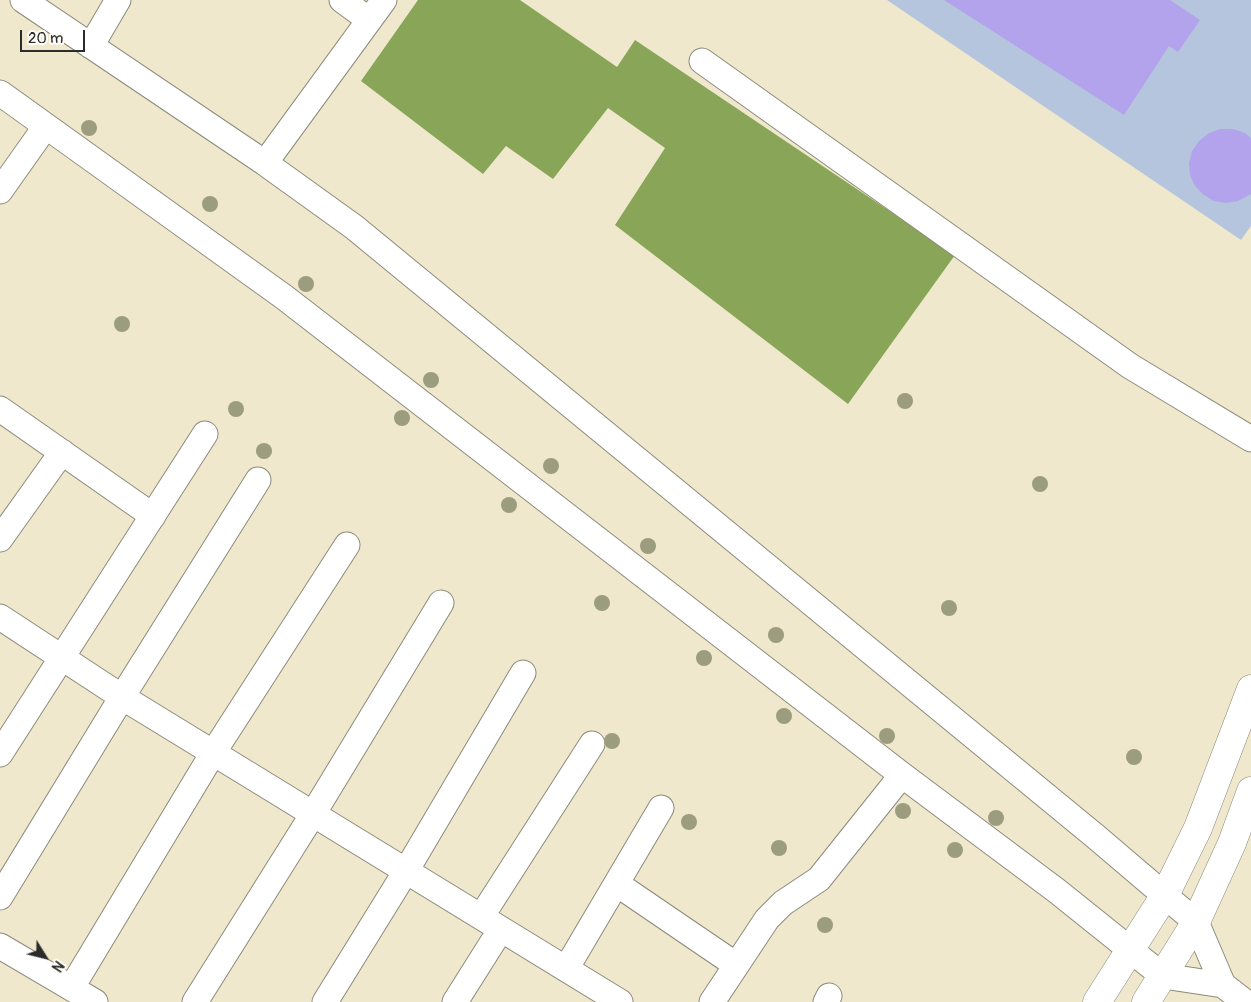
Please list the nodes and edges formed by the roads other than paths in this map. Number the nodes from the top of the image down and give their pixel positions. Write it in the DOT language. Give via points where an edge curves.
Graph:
graph roads {
  1 [pos="118,0"];
  2 [pos="342,0"];
  3 [pos="384,0"];
  4 [pos="31,2"];
  5 [pos="369,20"];
  6 [pos="91,46"];
  7 [pos="702,61"];
  8 [pos="0,93"];
  9 [pos="46,126"];
  10 [pos="265,163"];
  11 [pos="0,191"];
  12 [pos="0,409"];
  13 [pos="205,434"];
  14 [pos="1251,438"];
  15 [pos="62,452"];
  16 [pos="258,480"];
  17 [pos="153,516"];
  18 [pos="0,539"];
  19 [pos="347,545"];
  20 [pos="441,603"];
  21 [pos="0,617"];
  22 [pos="61,658"];
  23 [pos="523,673"];
  24 [pos="1251,688"];
  25 [pos="122,697"];
  26 [pos="592,744"];
  27 [pos="213,753"];
  28 [pos="0,754"];
  29 [pos="902,775"];
  30 [pos="1251,791"];
  31 [pos="661,808"];
  32 [pos="314,814"];
  33 [pos="406,871"];
  34 [pos="617,884"];
  35 [pos="1165,894"];
  36 [pos="0,897"];
  37 [pos="1196,922"];
  38 [pos="491,923"];
  39 [pos="0,946"];
  40 [pos="1128,949"];
  41 [pos="736,964"];
  42 [pos="566,970"];
  43 [pos="1163,976"];
  44 [pos="1223,985"];
  45 [pos="586,993"];
  46 [pos="82,996"];
  47 [pos="195,1002"];
  48 [pos="325,1002"];
  49 [pos="455,1002"];
  50 [pos="620,1002"];
  51 [pos="712,1002"];
  52 [pos="1096,1002"];
  53 [pos="1146,1002"];
  54 [pos="1245,1002"];
  1 -- 6 [label="street"];
  2 -- 5 [label="street"];
  3 -- 5 [label="street"];
  4 -- 6 [label="street"];
  5 -- 10 [label="street"];
  6 -- 10 [label="street"];
  7 -- 14 [label="street" via="1130,366"];
  8 -- 9 [label="street"];
  9 -- 11 [label="street"];
  9 -- 29 [label="street" via="284,297"];
  10 -- 35 [label="street" via="354,227"];
  12 -- 15 [label="street"];
  13 -- 17 [label="street"];
  15 -- 17 [label="street"];
  15 -- 18 [label="street"];
  16 -- 25 [label="street"];
  17 -- 22 [label="street"];
  19 -- 27 [label="street"];
  20 -- 32 [label="street"];
  21 -- 22 [label="street"];
  22 -- 25 [label="street"];
  22 -- 28 [label="street"];
  23 -- 33 [label="street"];
  24 -- 35 [label="main road" via="1198,828"];
  25 -- 27 [label="street"];
  25 -- 36 [label="street"];
  26 -- 38 [label="street"];
  27 -- 32 [label="street"];
  27 -- 46 [label="street"];
  29 -- 40 [label="street" via="1057,891"];
  29 -- 41 [label="street" via="819,879 783,903 767,919"];
  30 -- 37 [label="main road" via="1232,843"];
  31 -- 34 [label="street"];
  32 -- 33 [label="street"];
  32 -- 47 [label="street"];
  33 -- 38 [label="street"];
  33 -- 48 [label="street"];
  34 -- 41 [label="street"];
  34 -- 42 [label="street"];
  35 -- 37 [label="street"];
  35 -- 40 [label="main road"];
  37 -- 43 [label="main road"];
  37 -- 44 [label="street"];
  38 -- 42 [label="street"];
  38 -- 49 [label="street"];
  39 -- 46 [label="street"];
  40 -- 43 [label="street"];
  40 -- 52 [label="main road"];
  41 -- 51 [label="street"];
  42 -- 45 [label="street"];
  43 -- 44 [label="street"];
  43 -- 53 [label="main road"];
  44 -- 54 [label="street"];
  45 -- 50 [label="street"];
}
